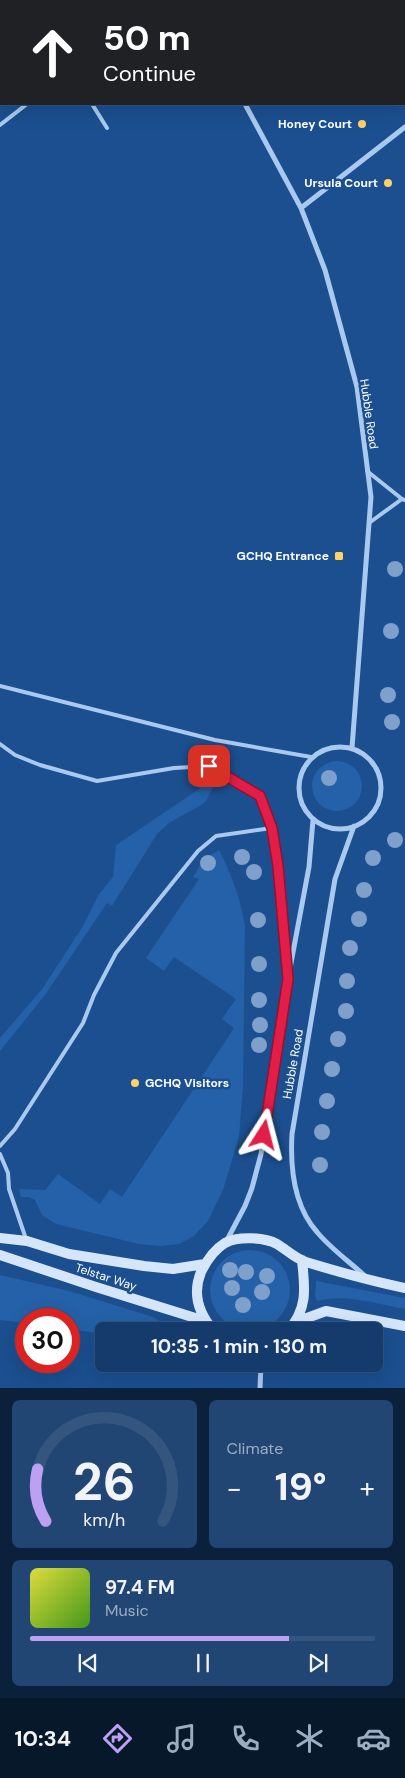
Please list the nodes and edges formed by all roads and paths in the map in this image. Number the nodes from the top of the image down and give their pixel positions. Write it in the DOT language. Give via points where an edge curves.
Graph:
graph roads {
  1 [pos="25,105"];
  2 [pos="93,105"];
  3 [pos="246,105"];
  4 [pos="0,125"];
  5 [pos="405,127"];
  6 [pos="106,128"];
  7 [pos="300,208"];
  8 [pos="367,471"];
  9 [pos="403,500"];
  10 [pos="368,524"];
  11 [pos="0,686"];
  12 [pos="0,744"];
  13 [pos="352,748"];
  14 [pos="312,757"];
  15 [pos="313,820"];
  16 [pos="354,826"];
  17 [pos="272,828"];
  18 [pos="288,979"];
  19 [pos="0,1146"];
  20 [pos="0,1154"];
  21 [pos="0,1238"];
  22 [pos="27,1241"];
  23 [pos="225,1243"];
  24 [pos="0,1255"];
  25 [pos="302,1260"];
  26 [pos="205,1264"];
  27 [pos="370,1281"];
  28 [pos="405,1288"];
  29 [pos="205,1320"];
  30 [pos="296,1322"];
  31 [pos="405,1326"];
  32 [pos="261,1372"];
  33 [pos="260,1388"];
  1 -- 4 [label="lane"];
  2 -- 6 [label="lane"];
  3 -- 7 [label="street, Hubble Road"];
  5 -- 7 [label="street"];
  7 -- 8 [label="street, Hubble Road" via="325,270 357,386"];
  8 -- 9 [label="lane"];
  8 -- 10 [label="street, Hubble Road" via="371,497"];
  9 -- 10 [label="lane"];
  10 -- 13 [label="street, Hubble Road"];
  11 -- 14 [label="lane" via="216,740"];
  12 -- 17 [label="lane" via="40,765 97,781 174,768 209,766 260,796"];
  13 -- 14 [label="street" via="331,747"];
  13 -- 16 [label="street" via="371,760 377,770 381,792 365,821"];
  14 -- 15 [label="street" via="303,768 298,790 304,809"];
  15 -- 16 [label="street" via="333,829"];
  15 -- 18 [label="street, Hubble Road" via="309,867"];
  16 -- 27 [label="street, Hubble Road" via="334,880 292,1134 291,1158 305,1214 317,1232"];
  17 -- 18 [label="lane"];
  17 -- 19 [label="lane" via="216,836 198,851 116,953 83,1023 15,1129"];
  18 -- 23 [label="street, Hubble Road" via="261,1154 252,1188"];
  20 -- 22 [label="lane"];
  21 -- 22 [label="street, Telstar Way"];
  22 -- 26 [label="street, Telstar Way" via="69,1254 144,1266 173,1269"];
  23 -- 25 [label="street" via="243,1238 260,1239 277,1244"];
  23 -- 26 [label="street"];
  24 -- 29 [label="street, Telstar Way"];
  25 -- 27 [label="street"];
  25 -- 30 [label="street" via="304,1305"];
  26 -- 29 [label="street" via="197,1292"];
  27 -- 28 [label="street"];
  30 -- 31 [label="street" via="326,1311"];
  32 -- 33 [label="street"];
}
